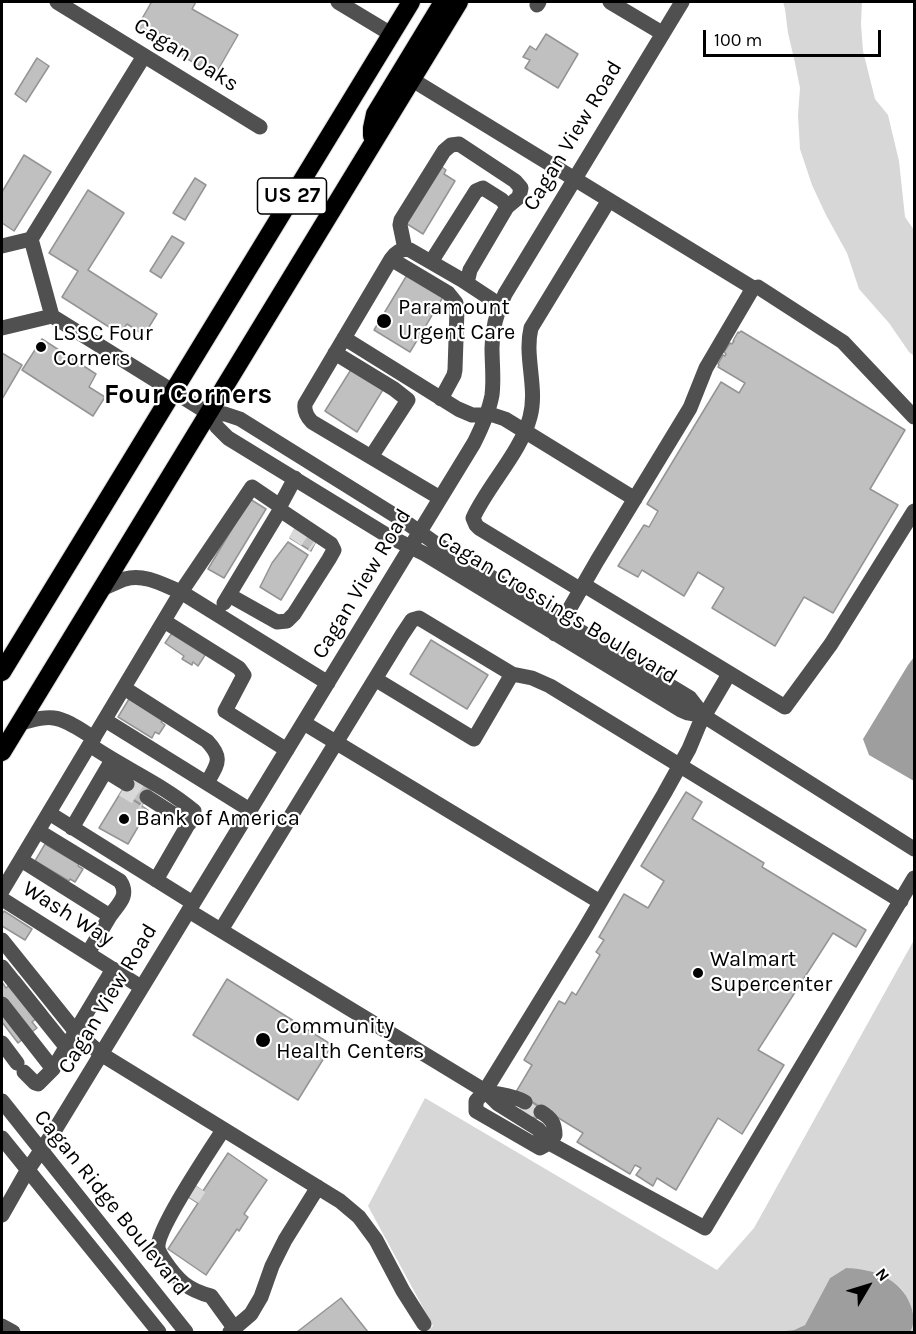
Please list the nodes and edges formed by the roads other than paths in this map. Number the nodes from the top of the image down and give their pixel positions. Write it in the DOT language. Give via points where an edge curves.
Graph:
graph roads {
  1 [pos="57,2"];
  2 [pos="338,2"];
  3 [pos="411,2"];
  4 [pos="443,2"];
  5 [pos="459,2"];
  6 [pos="610,2"];
  7 [pos="682,2"];
  8 [pos="662,33"];
  9 [pos="391,34"];
  10 [pos="144,56"];
  11 [pos="411,79"];
  12 [pos="260,127"];
  13 [pos="374,141"];
  14 [pos="573,178"];
  15 [pos="609,200"];
  16 [pos="507,207"];
  17 [pos="31,239"];
  18 [pos="2,246"];
  19 [pos="405,249"];
  20 [pos="391,259"];
  21 [pos="431,262"];
  22 [pos="466,283"];
  23 [pos="753,288"];
  24 [pos="500,304"];
  25 [pos="52,316"];
  26 [pos="2,328"];
  27 [pos="344,338"];
  28 [pos="335,353"];
  29 [pos="173,391"];
  30 [pos="441,399"];
  31 [pos="208,412"];
  32 [pos="487,415"];
  33 [pos="915,417"];
  34 [pos="525,431"];
  35 [pos="371,457"];
  36 [pos="295,478"];
  37 [pos="440,498"];
  38 [pos="635,499"];
  39 [pos="915,511"];
  40 [pos="278,512"];
  41 [pos="293,531"];
  42 [pos="420,532"];
  43 [pos="314,544"];
  44 [pos="411,547"];
  45 [pos="329,559"];
  46 [pos="583,587"];
  47 [pos="102,589"];
  48 [pos="181,592"];
  49 [pos="229,595"];
  50 [pos="218,615"];
  51 [pos="164,621"];
  52 [pos="559,627"];
  53 [pos="3,665"];
  54 [pos="512,674"];
  55 [pos="729,674"];
  56 [pos="375,679"];
  57 [pos="328,683"];
  58 [pos="124,688"];
  59 [pos="704,716"];
  60 [pos="105,720"];
  61 [pos="19,723"];
  62 [pos="304,723"];
  63 [pos="92,741"];
  64 [pos="336,742"];
  65 [pos="288,750"];
  66 [pos="2,752"];
  67 [pos="680,765"];
  68 [pos="108,768"];
  69 [pos="207,783"];
  70 [pos="127,784"];
  71 [pos="147,797"];
  72 [pos="250,810"];
  73 [pos="49,813"];
  74 [pos="190,822"];
  75 [pos="72,828"];
  76 [pos="38,831"];
  77 [pos="915,849"];
  78 [pos="21,860"];
  79 [pos="915,878"];
  80 [pos="156,880"];
  81 [pos="2,891"];
  82 [pos="2,899"];
  83 [pos="901,901"];
  84 [pos="600,902"];
  85 [pos="191,907"];
  86 [pos="110,916"];
  87 [pos="221,930"];
  88 [pos="2,940"];
  89 [pos="88,953"];
  90 [pos="2,967"];
  91 [pos="113,969"];
  92 [pos="141,987"];
  93 [pos="2,1004"];
  94 [pos="76,1032"];
  95 [pos="2,1043"];
  96 [pos="67,1048"];
  97 [pos="100,1054"];
  98 [pos="53,1069"];
  99 [pos="485,1091"];
  100 [pos="2,1101"];
  101 [pos="524,1104"];
  102 [pos="540,1114"];
  103 [pos="223,1130"];
  104 [pos="2,1138"];
  105 [pos="549,1143"];
  106 [pos="41,1151"];
  107 [pos="200,1168"];
  108 [pos="27,1171"];
  109 [pos="318,1187"];
  110 [pos="172,1213"];
  111 [pos="2,1215"];
  112 [pos="424,1324"];
  113 [pos="2,1326"];
  114 [pos="232,1330"];
  115 [pos="13,1332"];
  116 [pos="159,1332"];
  117 [pos="186,1332"];
  1 -- 10 [label="street, Cagan Oaks"];
  2 -- 9 [label="street"];
  3 -- 9 [label="highway, US 27"];
  4 -- 13 [label="highway" via="375,114"];
  5 -- 11 [label="highway, US 27"];
  6 -- 8 [label="street"];
  7 -- 8 [label="street, Cagan View Road"];
  8 -- 14 [label="street, Cagan View Road"];
  9 -- 29 [label="highway, US 27"];
  10 -- 12 [label="street, Cagan Oaks"];
  10 -- 17 [label="street"];
  11 -- 13 [label="highway, US 27"];
  11 -- 14 [label="street"];
  13 -- 31 [label="highway, US 27"];
  14 -- 15 [label="street"];
  14 -- 24 [label="street, Cagan View Road"];
  15 -- 23 [label="street"];
  15 -- 34 [label="street" via="531,328 532,405"];
  16 -- 19 [label="street" via="519,197 521,188 515,181 459,144 451,145 401,220"];
  16 -- 21 [label="street" via="483,188 476,191"];
  16 -- 22 [label="street"];
  17 -- 18 [label="street"];
  17 -- 25 [label="street"];
  19 -- 20 [label="street"];
  19 -- 21 [label="street"];
  20 -- 27 [label="street"];
  20 -- 30 [label="street" via="448,292 456,303 455,370"];
  21 -- 22 [label="street"];
  22 -- 24 [label="street"];
  23 -- 33 [label="street" via="758,287 843,342"];
  23 -- 38 [label="street" via="706,368 690,408"];
  24 -- 32 [label="street, Cagan View Road" via="492,336 493,383"];
  25 -- 26 [label="street"];
  25 -- 29 [label="street"];
  27 -- 28 [label="street"];
  27 -- 30 [label="street"];
  28 -- 35 [label="street" via="305,404 306,413 312,422"];
  28 -- 35 [label="street" via="408,400"];
  29 -- 31 [label="street"];
  29 -- 53 [label="highway, US 27"];
  30 -- 32 [label="street" via="472,415"];
  31 -- 36 [label="street, Cagan Crossings Boulevard" via="228,438"];
  31 -- 42 [label="street, Cagan Crossings Boulevard" via="242,420"];
  31 -- 47 [label="highway, US 27"];
  32 -- 34 [label="street" via="505,419"];
  32 -- 37 [label="street, Cagan View Road"];
  34 -- 38 [label="street"];
  34 -- 46 [label="street" via="475,514 474,522"];
  35 -- 37 [label="street"];
  36 -- 40 [label="street"];
  36 -- 44 [label="street, Cagan Crossings Boulevard"];
  37 -- 42 [label="street, Cagan View Road"];
  38 -- 46 [label="street"];
  39 -- 55 [label="street" via="831,644 785,707"];
  40 -- 41 [label="street"];
  40 -- 45 [label="street" via="331,544 334,550"];
  40 -- 48 [label="street" via="252,487"];
  40 -- 49 [label="street"];
  42 -- 44 [label="street, Cagan View Road"];
  42 -- 52 [label="street, Cagan Crossings Boulevard"];
  43 -- 45 [label="street"];
  44 -- 52 [label="street, Cagan Crossings Boulevard"];
  44 -- 57 [label="street, Cagan View Road"];
  45 -- 49 [label="street" via="287,621 277,622"];
  46 -- 52 [label="street"];
  46 -- 55 [label="street"];
  47 -- 48 [label="street" via="127,578 145,578"];
  47 -- 61 [label="highway, US 27"];
  48 -- 50 [label="street"];
  48 -- 51 [label="street"];
  49 -- 50 [label="street"];
  50 -- 57 [label="street"];
  51 -- 58 [label="street"];
  51 -- 65 [label="street" via="239,668 244,675 225,711"];
  52 -- 59 [label="street" via="690,698"];
  54 -- 56 [label="street" via="419,618 412,620"];
  54 -- 56 [label="street" via="474,739"];
  54 -- 67 [label="street" via="550,686"];
  55 -- 59 [label="street"];
  56 -- 64 [label="street"];
  57 -- 62 [label="street, Cagan View Road"];
  58 -- 60 [label="street"];
  58 -- 69 [label="street" via="215,749 217,766"];
  59 -- 67 [label="street"];
  59 -- 77 [label="street"];
  60 -- 63 [label="street"];
  60 -- 69 [label="street"];
  61 -- 63 [label="street" via="55,718"];
  61 -- 66 [label="highway, US 27"];
  62 -- 64 [label="street"];
  62 -- 65 [label="street, Cagan View Road"];
  63 -- 68 [label="street"];
  63 -- 73 [label="street"];
  64 -- 84 [label="street"];
  64 -- 87 [label="street"];
  65 -- 72 [label="street, Cagan View Road"];
  67 -- 83 [label="street"];
  67 -- 84 [label="street"];
  68 -- 70 [label="street"];
  68 -- 74 [label="street" via="124,766 184,803 194,811"];
  68 -- 75 [label="street"];
  69 -- 72 [label="street"];
  71 -- 74 [label="street"];
  72 -- 85 [label="street, Cagan View Road"];
  73 -- 75 [label="street"];
  73 -- 76 [label="street"];
  74 -- 80 [label="street"];
  75 -- 80 [label="street"];
  76 -- 78 [label="street"];
  76 -- 86 [label="street" via="120,881 124,897"];
  78 -- 81 [label="street"];
  78 -- 86 [label="street"];
  79 -- 83 [label="street"];
  80 -- 85 [label="street"];
  82 -- 89 [label="street, Wash Way"];
  83 -- 105 [label="street" via="705,1228"];
  84 -- 99 [label="street"];
  85 -- 87 [label="street"];
  85 -- 92 [label="street, Cagan View Road"];
  86 -- 89 [label="street"];
  87 -- 99 [label="street"];
  88 -- 94 [label="street"];
  89 -- 91 [label="street, Wash Way"];
  90 -- 96 [label="street"];
  91 -- 92 [label="street, Wash Way"];
  91 -- 94 [label="street"];
  92 -- 97 [label="street, Cagan View Road"];
  93 -- 98 [label="street"];
  94 -- 96 [label="street"];
  94 -- 97 [label="street"];
  95 -- 98 [label="street" via="35,1083"];
  96 -- 98 [label="street"];
  97 -- 103 [label="street"];
  97 -- 106 [label="street, Cagan View Road"];
  99 -- 101 [label="street" via="512,1095"];
  99 -- 105 [label="street" via="538,1129"];
  99 -- 105 [label="street" via="476,1101 476,1111 540,1148"];
  100 -- 106 [label="street, Cagan Ridge Boulevard"];
  102 -- 105 [label="street" via="551,1119 555,1129"];
  103 -- 107 [label="street"];
  103 -- 109 [label="street"];
  104 -- 108 [label="street, Cagan Ridge Boulevard"];
  106 -- 108 [label="street, Cagan View Road"];
  106 -- 117 [label="street, Cagan Ridge Boulevard"];
  107 -- 110 [label="street"];
  107 -- 110 [label="street" via="202,1180 195,1193 185,1207"];
  108 -- 111 [label="street, Cagan View Road"];
  108 -- 116 [label="street, Cagan Ridge Boulevard"];
  109 -- 112 [label="street" via="359,1217"];
  109 -- 114 [label="street" via="285,1240 251,1314"];
  110 -- 114 [label="street" via="160,1236 161,1255 183,1284 211,1296"];
  113 -- 115 [label="street"];
}
